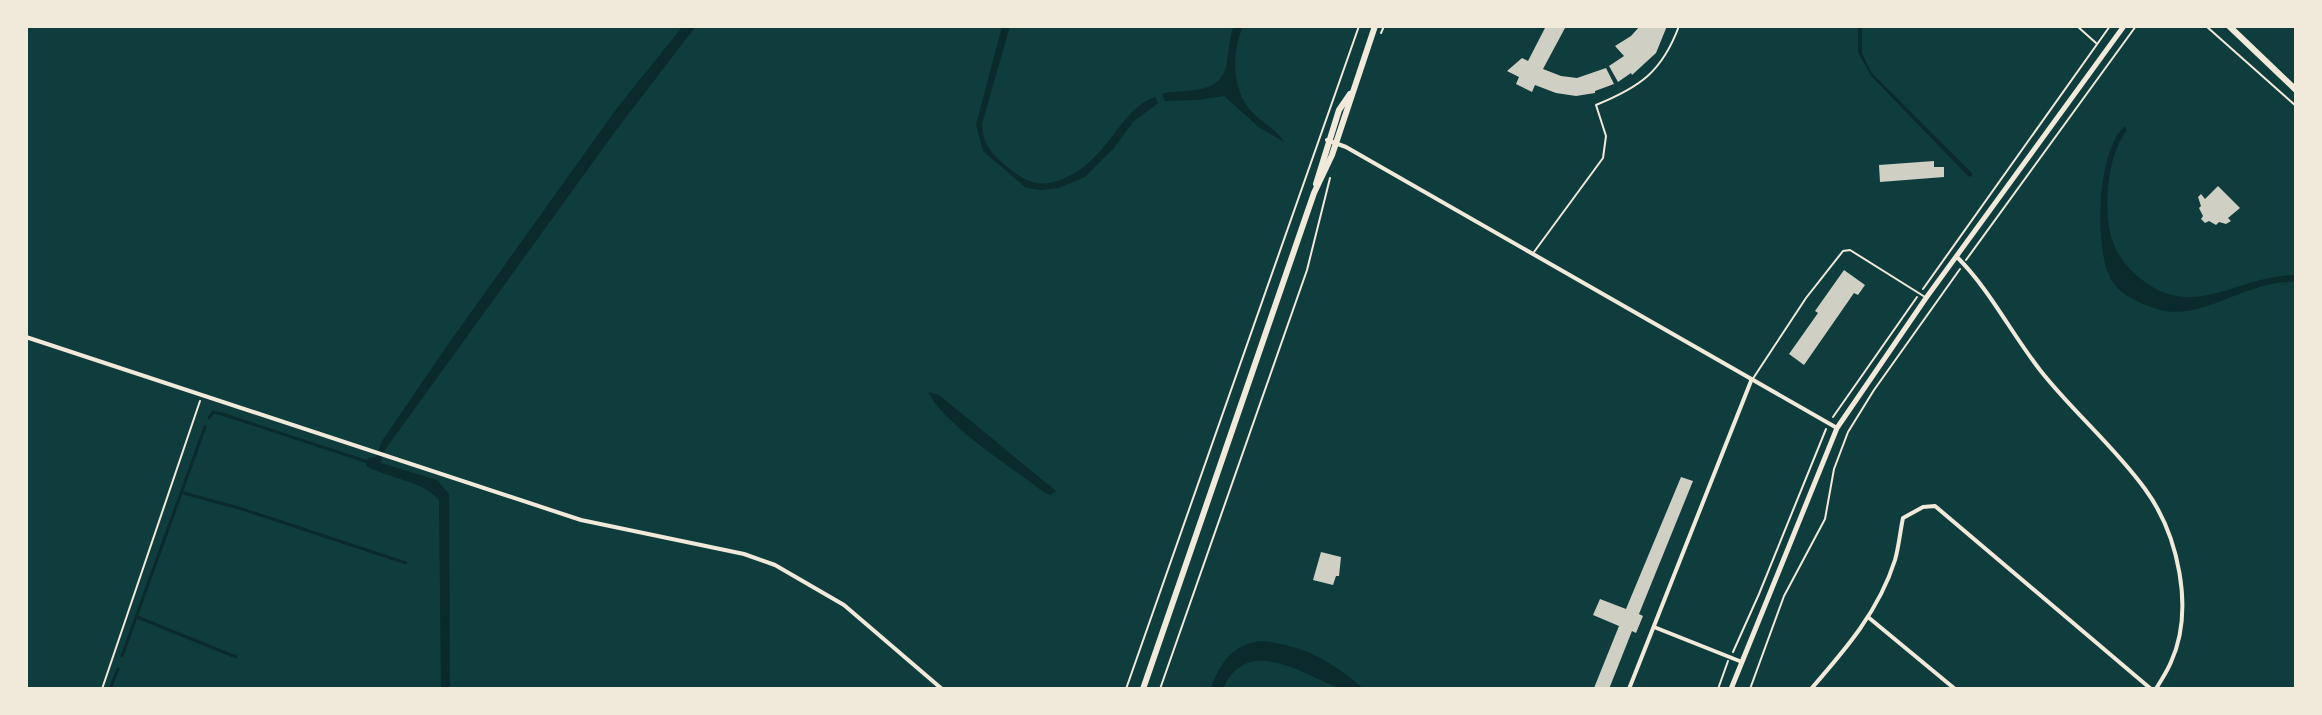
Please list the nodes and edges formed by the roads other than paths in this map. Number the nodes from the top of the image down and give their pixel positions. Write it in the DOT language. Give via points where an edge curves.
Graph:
graph roads {
  1 [pos="1375,26"];
  2 [pos="1679,26"];
  3 [pos="2124,26"];
  4 [pos="2229,26"];
  5 [pos="2296,90"];
  6 [pos="1352,92"];
  7 [pos="1327,140"];
  8 [pos="1336,143"];
  9 [pos="1314,193"];
  10 [pos="1532,255"];
  11 [pos="1957,257"];
  12 [pos="1926,298"];
  13 [pos="26,337"];
  14 [pos="1751,381"];
  15 [pos="1837,428"];
  16 [pos="1868,617"];
  17 [pos="1654,627"];
  18 [pos="1742,662"];
  19 [pos="942,689"];
  20 [pos="1143,689"];
  21 [pos="1629,689"];
  22 [pos="1731,689"];
  23 [pos="1811,689"];
  24 [pos="1955,689"];
  25 [pos="2153,689"];
  1 -- 6 [label="main road"];
  2 -- 10 [label="lane" via="1672,47 1645,81 1596,105 1606,136 1603,158"];
  3 -- 11 [label="main road"];
  4 -- 5 [label="main road"];
  6 -- 7 [label="main road"];
  6 -- 8 [label="main road"];
  7 -- 8 [label="street"];
  7 -- 9 [label="main road"];
  8 -- 9 [label="main road"];
  8 -- 10 [label="street"];
  9 -- 20 [label="main road"];
  10 -- 14 [label="street"];
  11 -- 12 [label="main road"];
  11 -- 25 [label="street" via="2038,368 2144,487 2171,536 2181,618 2172,660"];
  12 -- 14 [label="lane" via="1850,250 1843,251"];
  12 -- 15 [label="main road"];
  13 -- 19 [label="street" via="581,520 775,565 844,605"];
  14 -- 15 [label="street"];
  14 -- 17 [label="street"];
  15 -- 18 [label="main road"];
  16 -- 23 [label="street"];
  16 -- 24 [label="street"];
  16 -- 25 [label="street" via="1896,556 1903,518 1935,506"];
  17 -- 18 [label="street"];
  17 -- 21 [label="street"];
  18 -- 22 [label="main road"];
}
